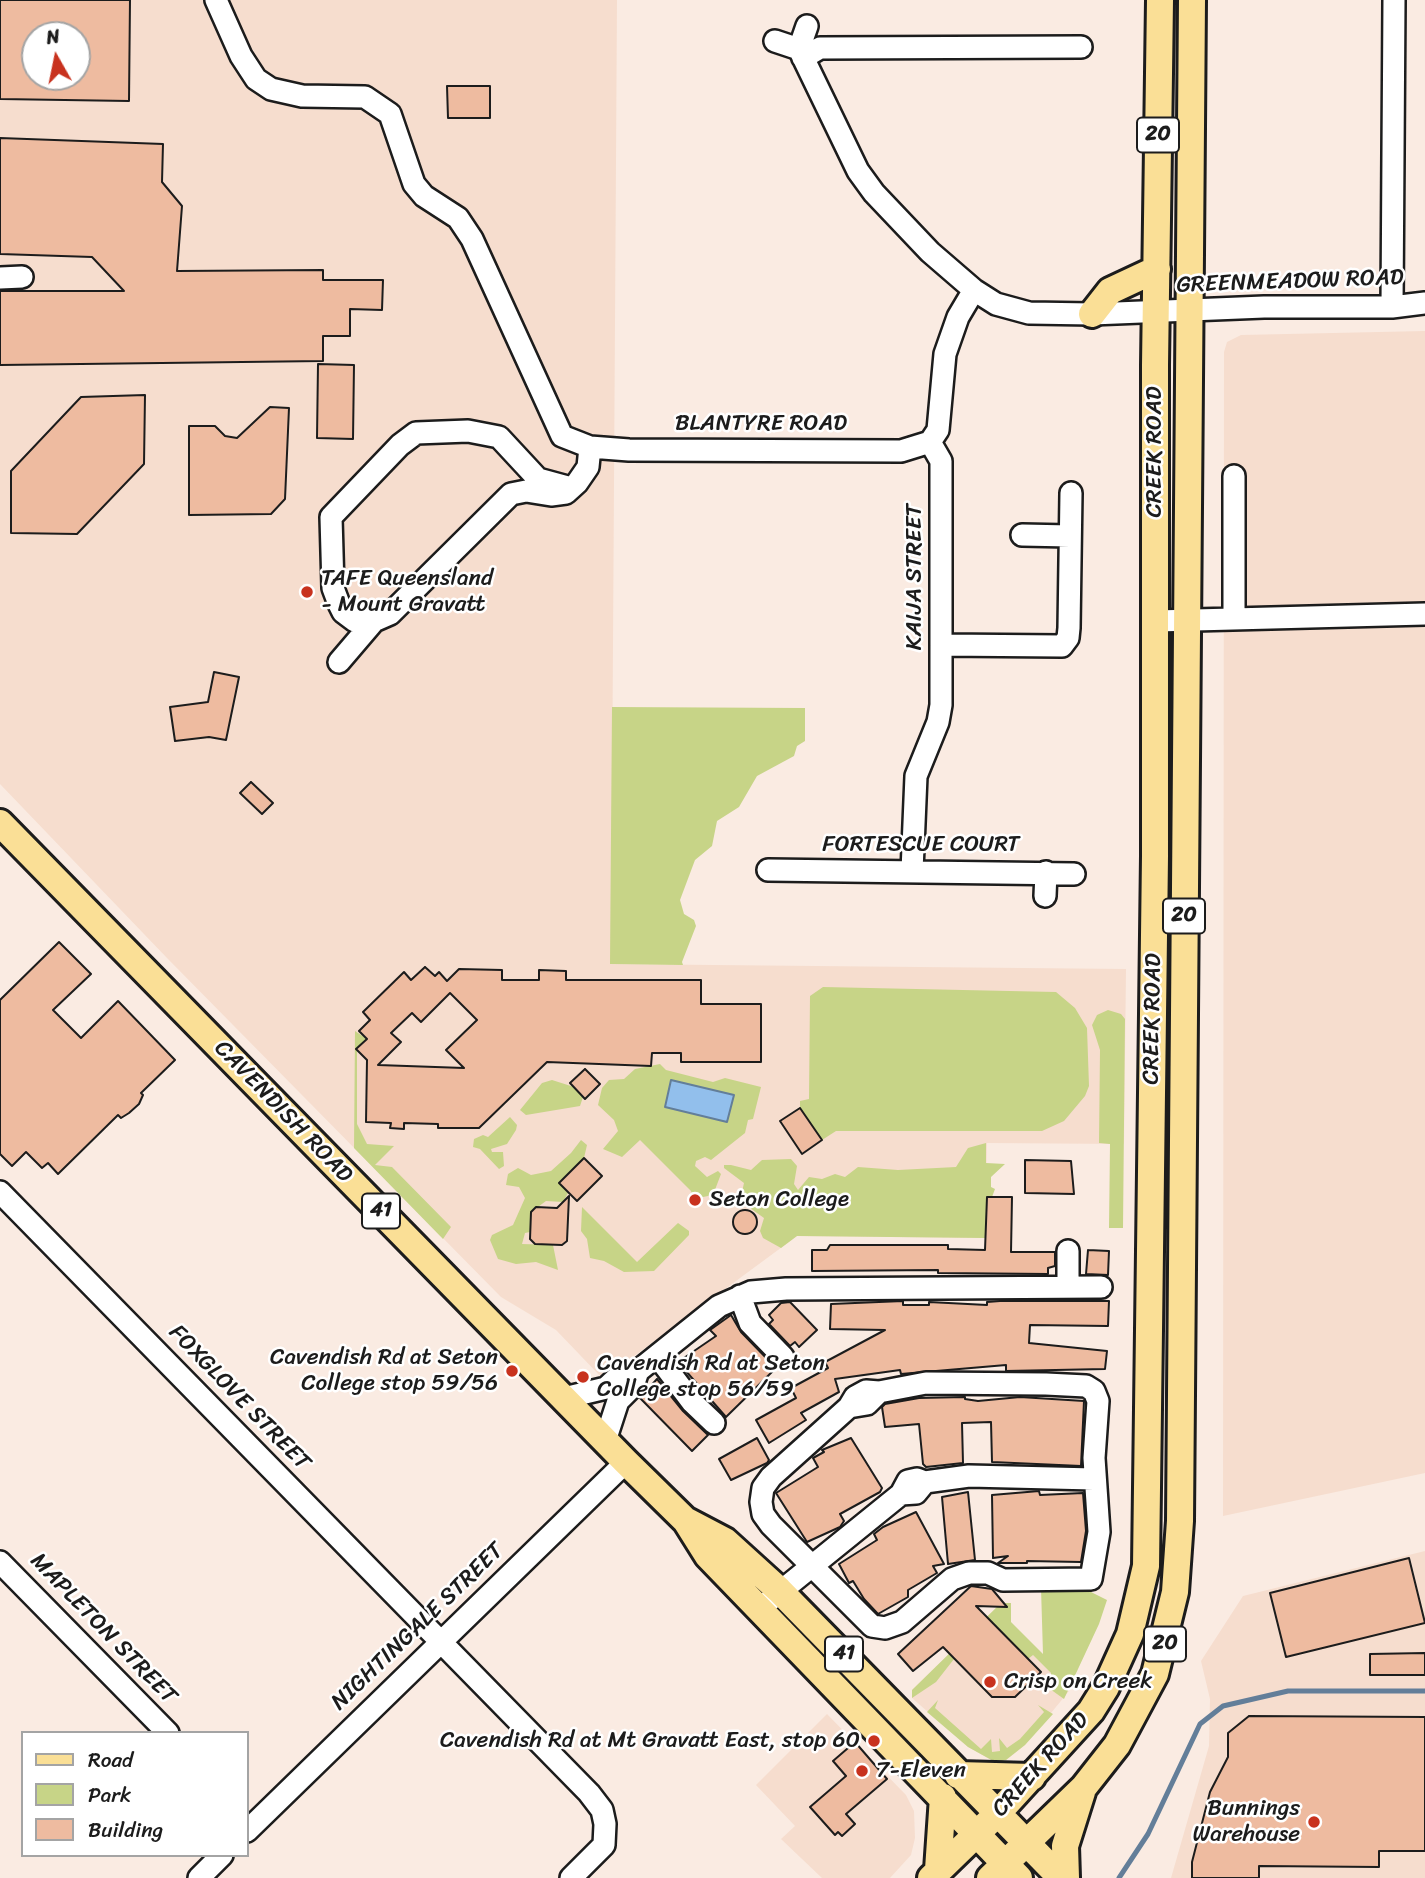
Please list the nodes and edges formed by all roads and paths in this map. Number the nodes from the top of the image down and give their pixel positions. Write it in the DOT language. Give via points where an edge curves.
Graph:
graph roads {
  1 [pos="216,0"];
  2 [pos="1160,0"];
  3 [pos="1192,0"];
  4 [pos="1394,0"];
  5 [pos="807,26"];
  6 [pos="775,41"];
  7 [pos="1081,47"];
  8 [pos="801,54"];
  9 [pos="1157,269"];
  10 [pos="22,277"];
  11 [pos="0,278"];
  12 [pos="974,290"];
  13 [pos="1425,303"];
  14 [pos="1392,307"];
  15 [pos="1190,311"];
  16 [pos="1156,313"];
  17 [pos="1092,314"];
  18 [pos="930,442"];
  19 [pos="590,447"];
  20 [pos="1234,477"];
  21 [pos="571,488"];
  22 [pos="1071,493"];
  23 [pos="1023,535"];
  24 [pos="1070,536"];
  25 [pos="1425,614"];
  26 [pos="1234,618"];
  27 [pos="1186,620"];
  28 [pos="374,621"];
  29 [pos="1156,621"];
  30 [pos="941,645"];
  31 [pos="339,662"];
  32 [pos="0,823"];
  33 [pos="768,870"];
  34 [pos="912,871"];
  35 [pos="1046,872"];
  36 [pos="1074,873"];
  37 [pos="1045,895"];
  38 [pos="0,1192"];
  39 [pos="1068,1251"];
  40 [pos="1068,1287"];
  41 [pos="1101,1287"];
  42 [pos="740,1296"];
  43 [pos="658,1357"];
  44 [pos="783,1357"];
  45 [pos="638,1371"];
  46 [pos="564,1398"];
  47 [pos="714,1423"];
  48 [pos="606,1441"];
  49 [pos="626,1462"];
  50 [pos="1094,1479"];
  51 [pos="685,1520"];
  52 [pos="0,1562"];
  53 [pos="812,1566"];
  54 [pos="779,1591"];
  55 [pos="760,1609"];
  56 [pos="440,1641"];
  57 [pos="165,1731"];
  58 [pos="958,1774"];
  59 [pos="1032,1777"];
  60 [pos="1084,1787"];
  61 [pos="943,1797"];
  62 [pos="997,1814"];
  63 [pos="250,1822"];
  64 [pos="977,1834"];
  65 [pos="1027,1843"];
  66 [pos="220,1857"];
  67 [pos="1005,1873"];
  68 [pos="934,1874"];
  69 [pos="199,1878"];
  70 [pos="571,1878"];
  71 [pos="1063,1878"];
  1 -- 19 [label="street" via="241,56 256,79 271,89 302,96 365,97 390,114 414,184 458,218 472,239 556,427 562,436"];
  2 -- 9 [label="main road, CREEK ROAD / 20"];
  3 -- 15 [label="main road, CREEK ROAD / 20"];
  4 -- 14 [label="street"];
  5 -- 8 [label="street"];
  6 -- 8 [label="street"];
  7 -- 8 [label="street" via="820,48"];
  8 -- 12 [label="street, GREENMEADOW ROAD" via="858,171 930,252"];
  9 -- 16 [label="main road, CREEK ROAD / 20"];
  9 -- 17 [label="main road" via="1110,291"];
  10 -- 11 [label="street"];
  12 -- 17 [label="street, GREENMEADOW ROAD" via="1012,310"];
  12 -- 18 [label="street" via="945,354 938,430"];
  13 -- 14 [label="street, GREENMEADOW ROAD"];
  14 -- 15 [label="street, GREENMEADOW ROAD"];
  15 -- 16 [label="street, GREENMEADOW ROAD"];
  15 -- 27 [label="main road, CREEK ROAD / 20"];
  16 -- 17 [label="street, GREENMEADOW ROAD"];
  16 -- 29 [label="main road, CREEK ROAD / 20"];
  18 -- 19 [label="street, BLANTYRE ROAD" via="901,451"];
  18 -- 30 [label="street, KAIJA STREET" via="941,461"];
  19 -- 21 [label="street" via="588,467"];
  20 -- 26 [label="street"];
  21 -- 28 [label="street" via="559,495 511,494 390,614"];
  21 -- 28 [label="street" via="538,478 499,437 468,430 416,433 338,507 330,522 333,588 339,604 355,621"];
  22 -- 24 [label="street"];
  23 -- 24 [label="street"];
  24 -- 30 [label="street" via="1069,628 1062,646"];
  25 -- 26 [label="street"];
  26 -- 27 [label="street"];
  27 -- 29 [label="street"];
  27 -- 60 [label="main road, CREEK ROAD / 20" via="1180,1521 1175,1592 1164,1647 1144,1700"];
  28 -- 31 [label="street"];
  29 -- 59 [label="main road, CREEK ROAD / 20" via="1146,1566 1130,1634 1106,1687 1077,1730"];
  30 -- 34 [label="street, KAIJA STREET" via="938,722 916,776"];
  32 -- 46 [label="main road, CAVENDISH ROAD / 41"];
  33 -- 34 [label="street, FORTESCUE COURT"];
  34 -- 35 [label="street, FORTESCUE COURT"];
  35 -- 36 [label="street, FORTESCUE COURT"];
  35 -- 37 [label="street"];
  38 -- 56 [label="street, FOXGLOVE STREET"];
  39 -- 40 [label="street"];
  40 -- 41 [label="street"];
  40 -- 42 [label="street" via="786,1289"];
  42 -- 43 [label="street" via="719,1306"];
  42 -- 44 [label="street" via="750,1323"];
  43 -- 45 [label="street"];
  43 -- 47 [label="street"];
  45 -- 46 [label="street" via="621,1374 606,1388"];
  45 -- 48 [label="street" via="633,1386 618,1401"];
  46 -- 48 [label="main road, CAVENDISH ROAD / 41"];
  48 -- 49 [label="main road, CAVENDISH ROAD / 41"];
  49 -- 51 [label="main road, CAVENDISH ROAD / 41"];
  49 -- 56 [label="street, NIGHTINGALE STREET"];
  50 -- 53 [label="street" via="969,1476 908,1481 901,1494"];
  50 -- 53 [label="street" via="1099,1532 1091,1579 1003,1580 988,1573 969,1573 952,1579 909,1618 885,1628 867,1622"];
  50 -- 53 [label="street" via="1098,1402 1086,1386 926,1384 879,1392 867,1404 849,1407 771,1477 761,1495 763,1514"];
  51 -- 54 [label="main road, CAVENDISH ROAD / 41" via="725,1541"];
  51 -- 55 [label="main road, CAVENDISH ROAD / 41" via="708,1556"];
  52 -- 57 [label="street, MAPLETON STREET"];
  53 -- 54 [label="street"];
  54 -- 55 [label="street"];
  54 -- 58 [label="main road, CAVENDISH ROAD / 41"];
  55 -- 61 [label="main road, CAVENDISH ROAD / 41"];
  56 -- 63 [label="street, NIGHTINGALE STREET"];
  56 -- 70 [label="street, FOXGLOVE STREET" via="602,1810 604,1845"];
  58 -- 59 [label="main road"];
  58 -- 62 [label="main road, CAVENDISH ROAD / 41"];
  59 -- 62 [label="main road, CREEK ROAD / 20"];
  60 -- 65 [label="main road, CREEK ROAD / 20"];
  60 -- 71 [label="main road" via="1065,1846"];
  61 -- 64 [label="main road, CAVENDISH ROAD / 41"];
  61 -- 68 [label="main road"];
  62 -- 64 [label="main road, CREEK ROAD / 20"];
  62 -- 65 [label="main road, CAVENDISH ROAD / 41"];
  64 -- 67 [label="main road, CAVENDISH ROAD / 41"];
  64 -- 68 [label="main road, CREEK ROAD / 20"];
  65 -- 67 [label="main road, CREEK ROAD / 20"];
  65 -- 71 [label="main road, 41"];
  66 -- 69 [label="street"];
}
